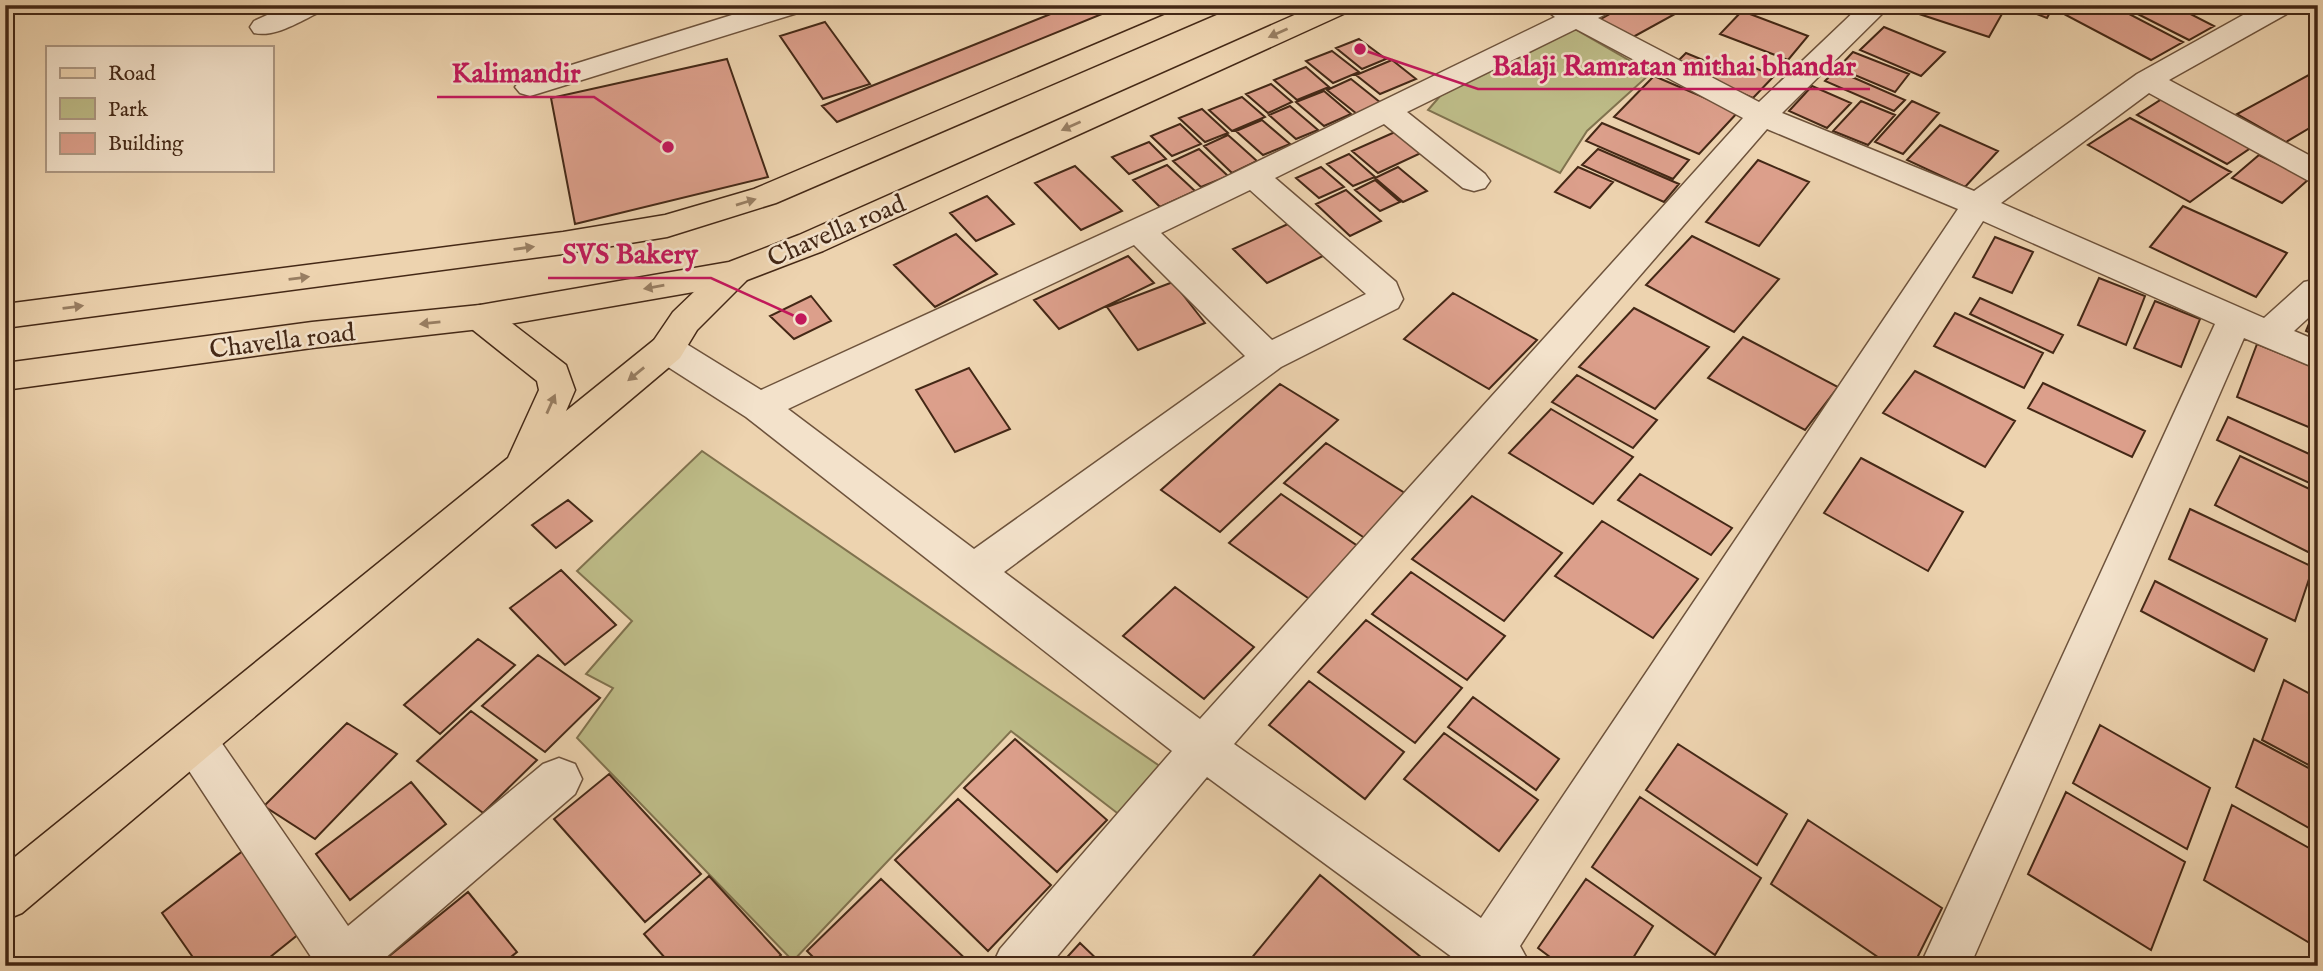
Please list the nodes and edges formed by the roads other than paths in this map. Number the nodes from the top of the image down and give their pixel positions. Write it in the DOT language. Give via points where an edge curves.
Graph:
graph roads {
  1 [pos="312,5"];
  2 [pos="794,5"];
  3 [pos="1340,5"];
  4 [pos="1877,5"];
  5 [pos="2282,5"];
  6 [pos="1193,8"];
  7 [pos="1577,10"];
  8 [pos="264,27"];
  9 [pos="2147,80"];
  10 [pos="530,87"];
  11 [pos="1387,111"];
  12 [pos="1762,116"];
  13 [pos="2318,173"];
  14 [pos="1254,176"];
  15 [pos="1474,181"];
  16 [pos="1977,205"];
  17 [pos="1138,230"];
  18 [pos="734,273"];
  19 [pos="2315,291"];
  20 [pos="5,316"];
  21 [pos="480,317"];
  22 [pos="2252,326"];
  23 [pos="667,349"];
  24 [pos="2318,356"];
  25 [pos="1268,358"];
  26 [pos="5,377"];
  27 [pos="759,407"];
  28 [pos="524,466"];
  29 [pos="973,572"];
  30 [pos="194,740"];
  31 [pos="1203,748"];
  32 [pos="559,779"];
  33 [pos="5,896"];
  34 [pos="1490,961"];
  35 [pos="344,964"];
  36 [pos="1017,966"];
  37 [pos="1945,966"];
  1 -- 8 [label="street"];
  2 -- 10 [label="street"];
  3 -- 18 [label="main road, Chavella road, one-way" via="811,243"];
  4 -- 12 [label="street"];
  5 -- 9 [label="street"];
  20 -- 6 [label="main road, one-way" via="667,226 765,197"];
  7 -- 11 [label="street"];
  7 -- 12 [label="street"];
  9 -- 13 [label="street"];
  9 -- 16 [label="street"];
  11 -- 14 [label="street"];
  11 -- 15 [label="street"];
  12 -- 16 [label="street"];
  12 -- 31 [label="street"];
  14 -- 17 [label="street"];
  14 -- 25 [label="street" via="1387,295"];
  16 -- 22 [label="street"];
  16 -- 34 [label="street"];
  17 -- 25 [label="street"];
  17 -- 27 [label="street"];
  18 -- 21 [label="main road, Chavella road, one-way"];
  18 -- 23 [label="main road" via="685,321"];
  19 -- 22 [label="street"];
  21 -- 26 [label="main road, Chavella road, one-way"];
  28 -- 21 [label="main road, one-way" via="557,390 553,374"];
  22 -- 24 [label="street"];
  22 -- 37 [label="street"];
  23 -- 27 [label="street"];
  23 -- 28 [label="main road, one-way"];
  25 -- 29 [label="street"];
  27 -- 29 [label="street"];
  28 -- 30 [label="main road"];
  29 -- 31 [label="street"];
  30 -- 33 [label="main road"];
  30 -- 35 [label="street"];
  31 -- 34 [label="street"];
  31 -- 36 [label="street"];
  32 -- 35 [label="street"];
}
